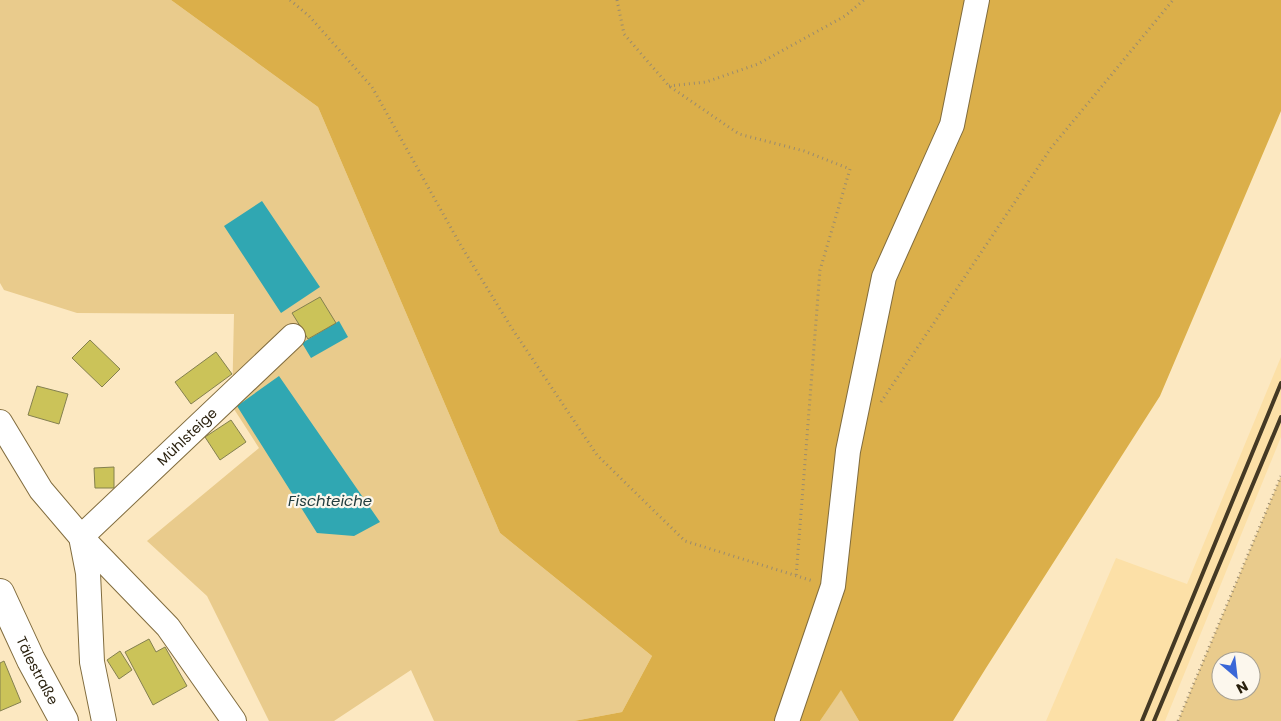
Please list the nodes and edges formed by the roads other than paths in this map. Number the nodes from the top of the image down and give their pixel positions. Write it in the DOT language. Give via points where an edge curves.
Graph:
graph roads {
  1 [pos="977,0"];
  2 [pos="293,336"];
  3 [pos="0,422"];
  4 [pos="81,536"];
  5 [pos="0,593"];
  6 [pos="64,721"];
  7 [pos="104,721"];
  8 [pos="234,721"];
  9 [pos="787,721"];
  1 -- 9 [label="street" via="952,125 884,277 848,451 833,586"];
  2 -- 4 [label="street, Mühlsteige"];
  3 -- 4 [label="street" via="41,490"];
  4 -- 7 [label="street" via="88,573 92,662"];
  4 -- 8 [label="street" via="168,627"];
  5 -- 6 [label="street, Tälestraße"];
}
